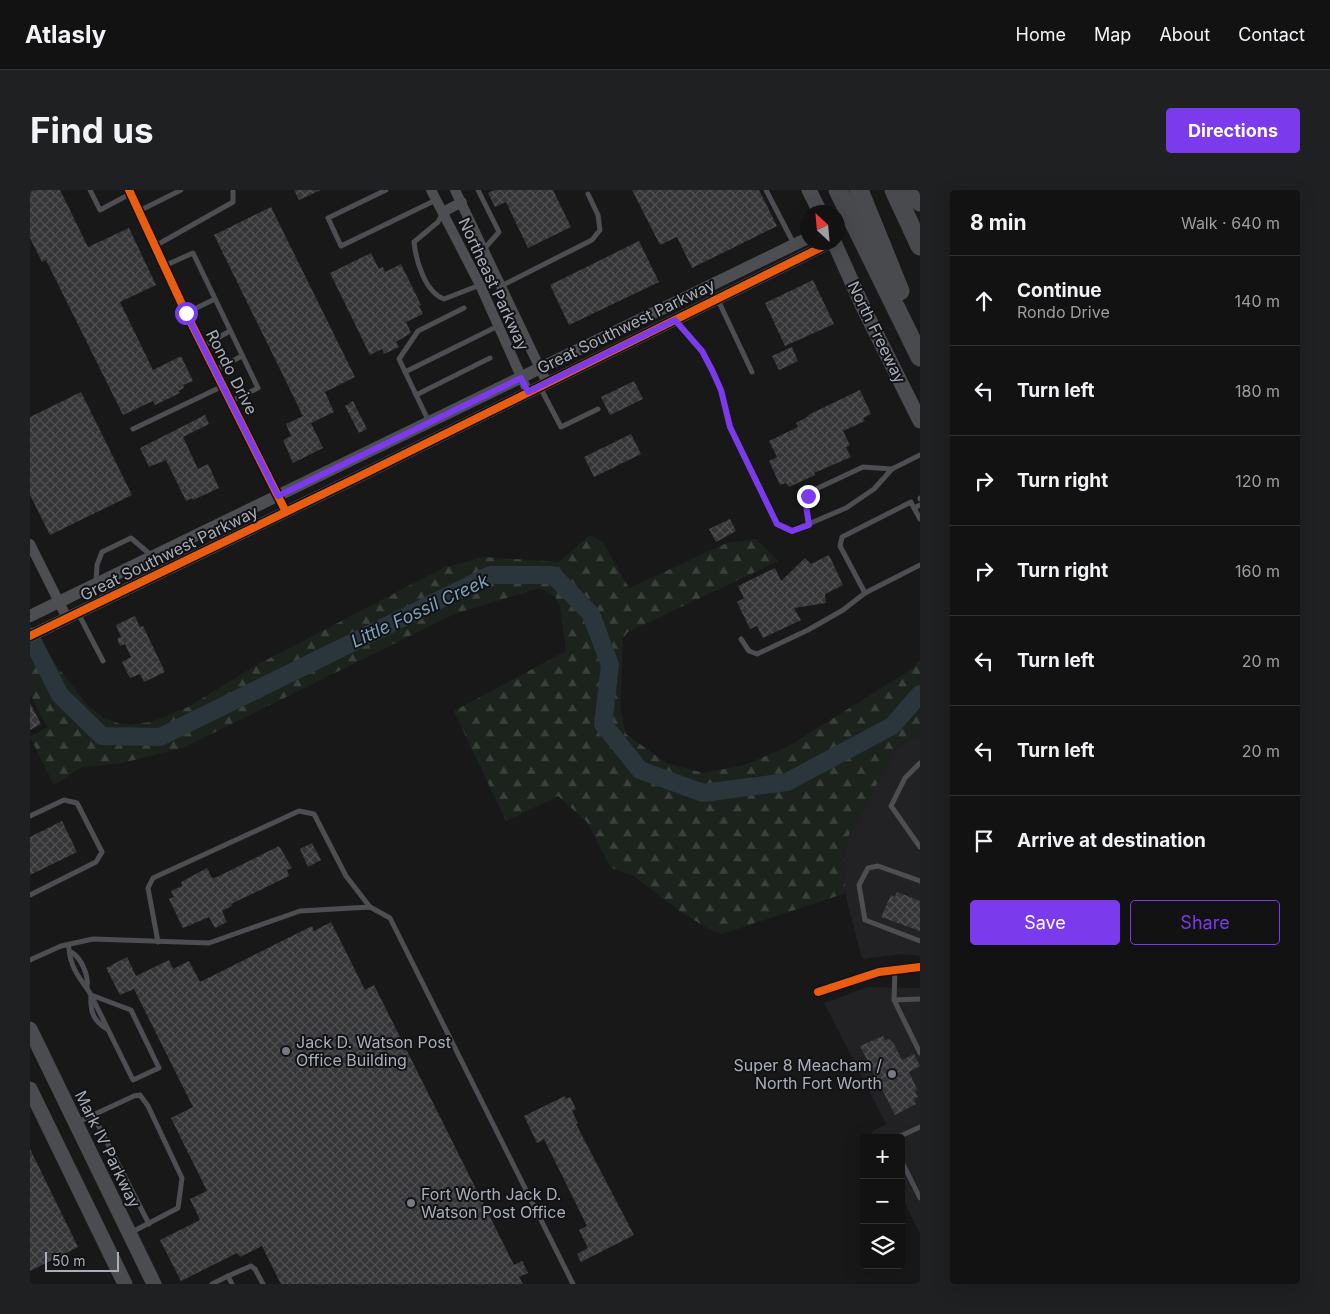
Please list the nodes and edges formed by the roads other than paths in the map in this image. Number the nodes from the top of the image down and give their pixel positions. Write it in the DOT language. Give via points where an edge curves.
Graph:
graph roads {
  1 [pos="90,190"];
  2 [pos="181,190"];
  3 [pos="234,190"];
  4 [pos="386,190"];
  5 [pos="455,190"];
  6 [pos="478,190"];
  7 [pos="766,190"];
  8 [pos="809,190"];
  9 [pos="838,190"];
  10 [pos="859,190"];
  11 [pos="886,190"];
  12 [pos="894,190"];
  13 [pos="914,190"];
  14 [pos="130,192"];
  15 [pos="588,194"];
  16 [pos="433,195"];
  17 [pos="462,202"];
  18 [pos="920,202"];
  19 [pos="816,205"];
  20 [pos="139,211"];
  21 [pos="443,212"];
  22 [pos="918,241"];
  23 [pos="800,242"];
  24 [pos="794,245"];
  25 [pos="155,246"];
  26 [pos="484,249"];
  27 [pos="817,250"];
  28 [pos="837,250"];
  29 [pos="164,266"];
  30 [pos="480,285"];
  31 [pos="501,286"];
  32 [pos="215,299"];
  33 [pos="718,299"];
  34 [pos="464,308"];
  35 [pos="186,313"];
  36 [pos="675,320"];
  37 [pos="499,326"];
  38 [pos="230,331"];
  39 [pos="920,331"];
  40 [pos="202,346"];
  41 [pos="242,356"];
  42 [pos="920,357"];
  43 [pos="490,358"];
  44 [pos="540,369"];
  45 [pos="215,370"];
  46 [pos="405,372"];
  47 [pos="752,372"];
  48 [pos="521,378"];
  49 [pos="223,386"];
  50 [pos="538,387"];
  51 [pos="416,395"];
  52 [pos="230,402"];
  53 [pos="598,409"];
  54 [pos="920,421"];
  55 [pos="430,422"];
  56 [pos="133,429"];
  57 [pos="920,455"];
  58 [pos="892,469"];
  59 [pos="278,496"];
  60 [pos="920,505"];
  61 [pos="914,508"];
  62 [pos="286,512"];
  63 [pos="920,519"];
  64 [pos="809,525"];
  65 [pos="30,544"];
  66 [pos="153,556"];
  67 [pos="920,565"];
  68 [pos="96,584"];
  69 [pos="865,593"];
  70 [pos="54,604"];
  71 [pos="30,616"];
  72 [pos="68,618"];
  73 [pos="30,636"];
  74 [pos="741,638"];
  75 [pos="103,661"];
  76 [pos="920,763"];
  77 [pos="30,816"];
  78 [pos="920,847"];
  79 [pos="920,881"];
  80 [pos="30,895"];
  81 [pos="370,907"];
  82 [pos="920,941"];
  83 [pos="158,942"];
  84 [pos="68,945"];
  85 [pos="30,960"];
  86 [pos="920,967"];
  87 [pos="895,969"];
  88 [pos="818,992"];
  89 [pos="92,994"];
  90 [pos="920,999"];
  91 [pos="894,1000"];
  92 [pos="30,1029"];
  93 [pos="920,1054"];
  94 [pos="30,1089"];
  95 [pos="93,1115"];
  96 [pos="76,1123"];
  97 [pos="920,1127"];
  98 [pos="905,1134"];
  99 [pos="905,1168"];
  100 [pos="920,1198"];
  101 [pos="149,1224"];
  102 [pos="129,1233"];
  103 [pos="228,1276"];
  104 [pos="125,1284"];
  105 [pos="154,1284"];
  106 [pos="212,1284"];
  107 [pos="232,1284"];
  108 [pos="262,1284"];
  109 [pos="573,1284"];
  1 -- 14 [label="lane" via="100,210"];
  2 -- 20 [label="lane"];
  3 -- 25 [label="lane" via="233,202"];
  4 -- 16 [label="lane" via="328,218 341,246"];
  5 -- 17 [label="street, Northeast Parkway"];
  6 -- 26 [label="lane" via="499,232"];
  7 -- 24 [label="lane"];
  8 -- 19 [label="main road"];
  9 -- 42 [label="highway, North Freeway"];
  10 -- 39 [label="highway" via="896,282"];
  11 -- 22 [label="highway" via="903,226"];
  12 -- 22 [label="highway"];
  13 -- 18 [label="highway"];
  14 -- 20 [label="street, Rondo Drive"];
  15 -- 31 [label="lane" via="598,215 600,230 592,240"];
  16 -- 21 [label="street, Northeast Parkway"];
  17 -- 21 [label="street"];
  17 -- 26 [label="street, Northeast Parkway"];
  20 -- 25 [label="street, Rondo Drive"];
  21 -- 30 [label="street, Northeast Parkway"];
  21 -- 30 [label="lane" via="438,222 414,242 416,256 429,286 444,299"];
  23 -- 24 [label="street, Great Southwest Parkway"];
  24 -- 44 [label="street, Great Southwest Parkway"];
  25 -- 29 [label="street, Rondo Drive"];
  26 -- 31 [label="street, Northeast Parkway"];
  27 -- 33 [label="street, Great Southwest Parkway"];
  28 -- 54 [label="main road, North Freeway"];
  29 -- 32 [label="lane" via="192,253"];
  29 -- 35 [label="street, Rondo Drive"];
  30 -- 37 [label="street, Northeast Parkway"];
  31 -- 44 [label="street, Northeast Parkway"];
  32 -- 35 [label="lane"];
  32 -- 38 [label="lane"];
  33 -- 36 [label="street, Great Southwest Parkway"];
  33 -- 47 [label="lane"];
  34 -- 46 [label="lane" via="418,331 399,359"];
  35 -- 40 [label="street, Rondo Drive"];
  36 -- 50 [label="street, Great Southwest Parkway"];
  36 -- 64 [label="lane" via="702,351 712,370 721,390 730,427 777,524 792,531"];
  37 -- 46 [label="lane"];
  37 -- 48 [label="street, Northeast Parkway"];
  38 -- 40 [label="lane"];
  38 -- 41 [label="lane"];
  40 -- 45 [label="street, Rondo Drive"];
  41 -- 45 [label="lane"];
  41 -- 52 [label="lane" via="258,388"];
  43 -- 51 [label="lane"];
  44 -- 48 [label="street, Great Southwest Parkway"];
  44 -- 50 [label="street, Northeast Parkway"];
  45 -- 49 [label="street, Rondo Drive"];
  46 -- 51 [label="lane"];
  48 -- 50 [label="street, Northeast Parkway"];
  48 -- 55 [label="street, Great Southwest Parkway"];
  49 -- 52 [label="street, Rondo Drive"];
  49 -- 56 [label="lane"];
  50 -- 53 [label="lane" via="561,427"];
  50 -- 62 [label="street, Great Southwest Parkway"];
  51 -- 55 [label="lane"];
  52 -- 59 [label="street, Rondo Drive"];
  55 -- 59 [label="street, Great Southwest Parkway"];
  57 -- 58 [label="lane"];
  58 -- 64 [label="lane" via="874,489 846,508"];
  58 -- 64 [label="lane" via="863,467 816,489 808,496 806,505"];
  59 -- 62 [label="street, Rondo Drive"];
  59 -- 66 [label="street, Great Southwest Parkway"];
  60 -- 61 [label="lane"];
  61 -- 63 [label="lane"];
  61 -- 69 [label="lane" via="911,502 842,537 840,546"];
  62 -- 72 [label="street, Great Southwest Parkway"];
  65 -- 70 [label="street"];
  66 -- 68 [label="street, Great Southwest Parkway"];
  66 -- 68 [label="lane" via="131,538 102,552 97,564"];
  67 -- 69 [label="lane"];
  68 -- 70 [label="street, Great Southwest Parkway"];
  69 -- 74 [label="lane" via="829,618 757,654 749,651"];
  70 -- 71 [label="street, Great Southwest Parkway"];
  70 -- 72 [label="street"];
  72 -- 73 [label="street, Great Southwest Parkway"];
  72 -- 75 [label="lane"];
  76 -- 78 [label="lane" via="905,778 891,806"];
  77 -- 80 [label="lane" via="64,800 78,803 102,852 96,862"];
  79 -- 82 [label="lane" via="878,866 868,868 860,885 865,920"];
  81 -- 83 [label="lane" via="300,911 209,943"];
  81 -- 83 [label="lane" via="346,876 314,814 299,811 153,878 148,888"];
  81 -- 109 [label="lane" via="390,918"];
  83 -- 84 [label="lane" via="93,939"];
  84 -- 85 [label="lane"];
  84 -- 89 [label="lane" via="77,955"];
  86 -- 87 [label="street"];
  87 -- 88 [label="street"];
  87 -- 91 [label="lane"];
  89 -- 89 [label="lane" via="90,1008 97,1023 108,1029 133,1080 160,1068 130,1010"];
  90 -- 91 [label="lane"];
  91 -- 93 [label="lane"];
  92 -- 96 [label="main road, Mark IV Parkway"];
  94 -- 104 [label="main road"];
  95 -- 96 [label="lane"];
  95 -- 101 [label="lane"];
  95 -- 101 [label="lane" via="140,1095 148,1106 182,1178 178,1208"];
  96 -- 102 [label="main road, Mark IV Parkway"];
  97 -- 98 [label="lane"];
  99 -- 100 [label="lane"];
  101 -- 102 [label="lane"];
  102 -- 105 [label="main road, Mark IV Parkway"];
  103 -- 106 [label="lane"];
  103 -- 107 [label="lane"];
  103 -- 108 [label="lane" via="251,1266"];
}
